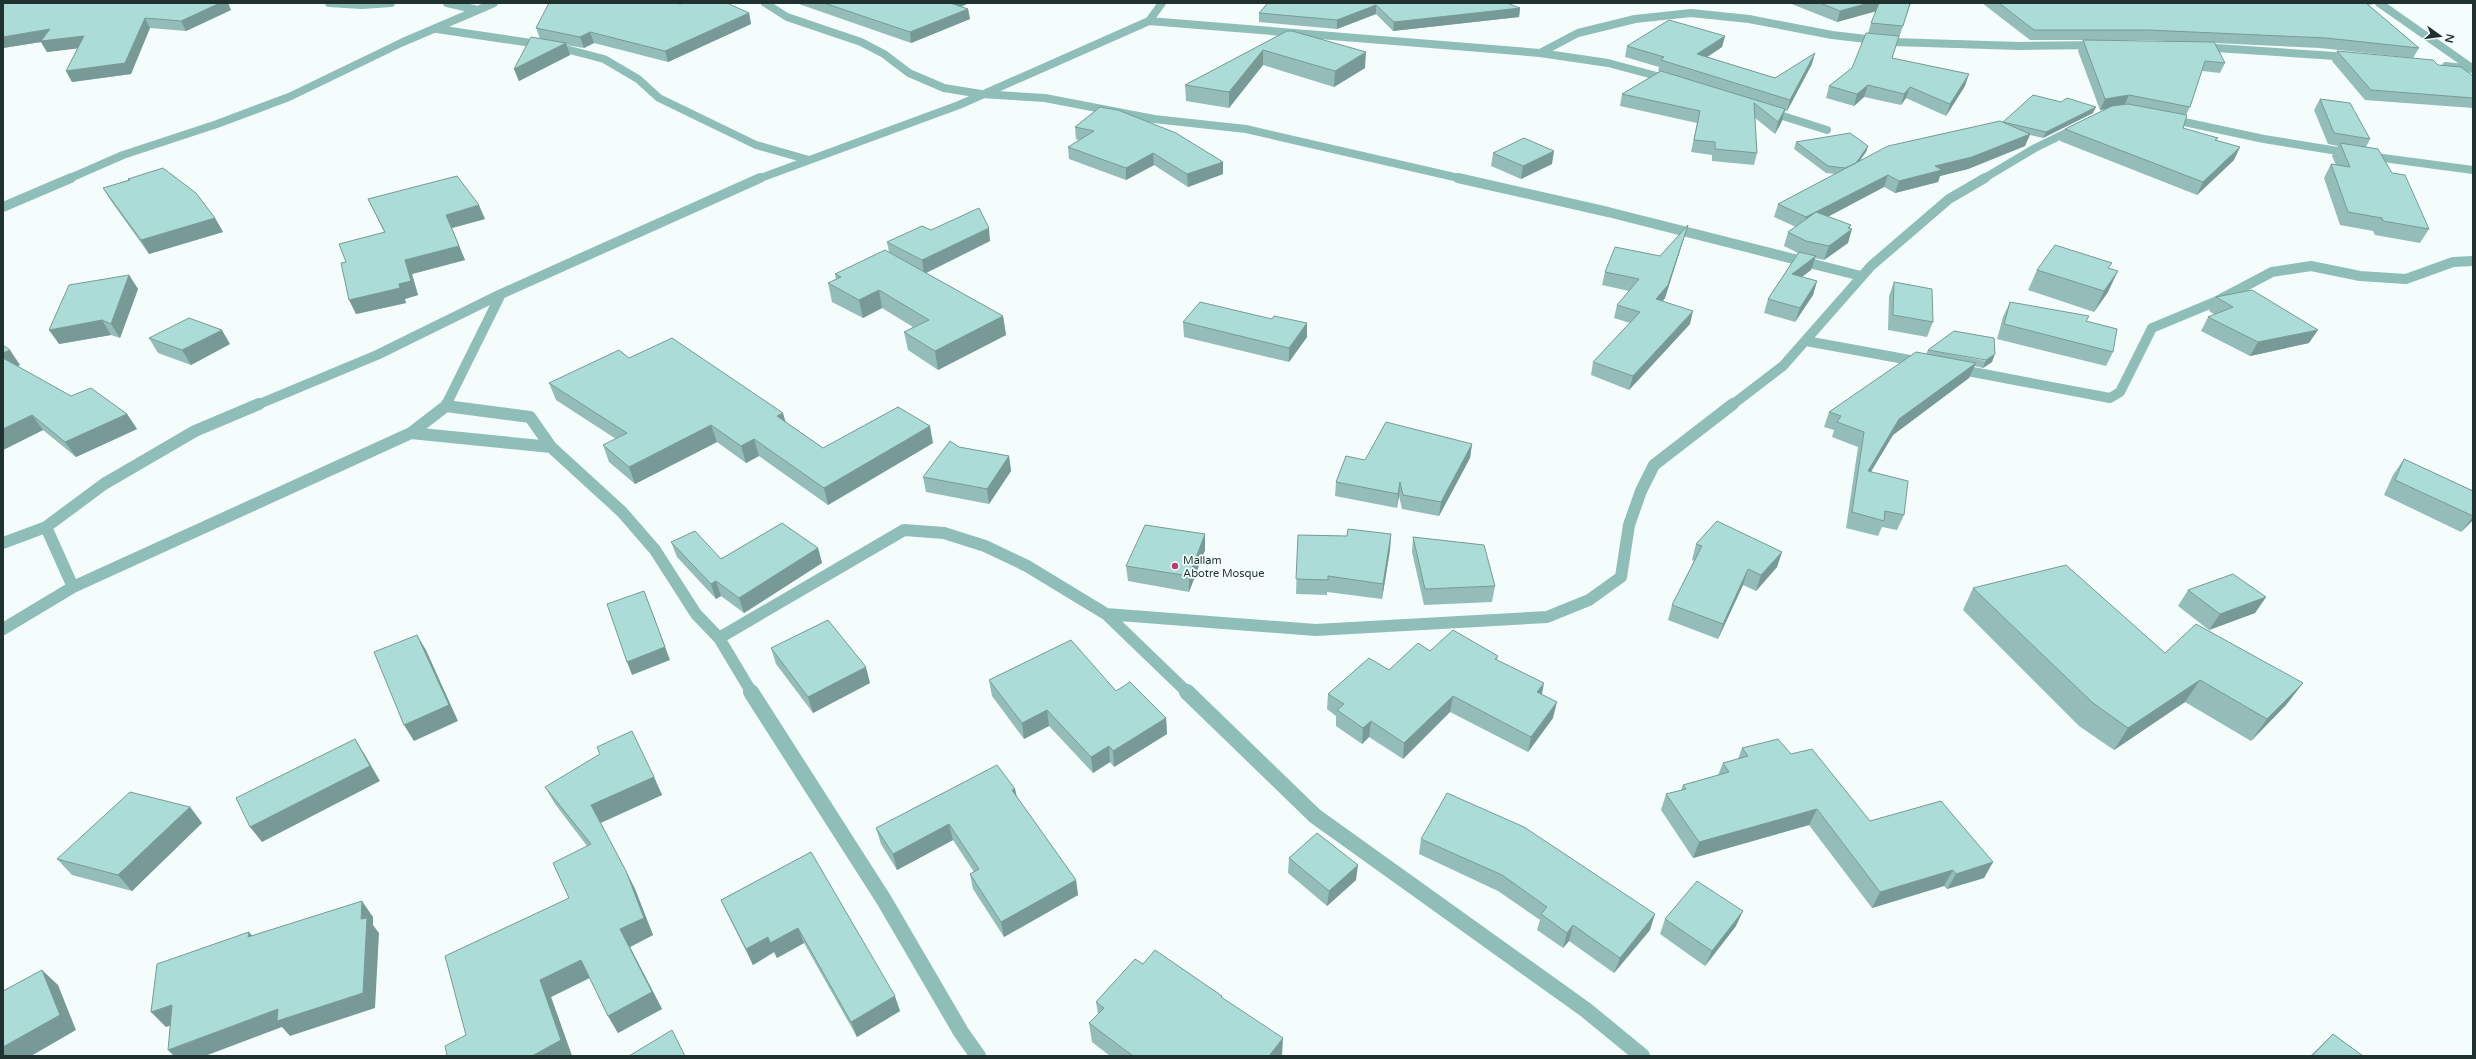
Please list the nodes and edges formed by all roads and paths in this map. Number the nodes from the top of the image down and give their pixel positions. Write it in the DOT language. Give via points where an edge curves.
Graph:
graph roads {
  1 [pos="329,3"];
  2 [pos="391,3"];
  3 [pos="447,3"];
  4 [pos="494,3"];
  5 [pos="765,3"];
  6 [pos="1162,3"];
  7 [pos="2379,3"];
  8 [pos="478,10"];
  9 [pos="1149,21"];
  10 [pos="437,28"];
  11 [pos="2106,45"];
  12 [pos="2191,47"];
  13 [pos="1540,53"];
  14 [pos="2362,58"];
  15 [pos="2437,65"];
  16 [pos="2473,69"];
  17 [pos="1676,81"];
  18 [pos="981,94"];
  19 [pos="1759,108"];
  20 [pos="2162,117"];
  21 [pos="2091,120"];
  22 [pos="1827,130"];
  23 [pos="809,160"];
  24 [pos="2473,170"];
  25 [pos="3,207"];
  26 [pos="2473,261"];
  27 [pos="1861,276"];
  28 [pos="501,294"];
  29 [pos="1806,341"];
  30 [pos="1931,364"];
  31 [pos="1947,367"];
  32 [pos="446,406"];
  33 [pos="411,433"];
  34 [pos="551,447"];
  35 [pos="46,527"];
  36 [pos="3,543"];
  37 [pos="73,587"];
  38 [pos="1106,614"];
  39 [pos="3,629"];
  40 [pos="719,638"];
  41 [pos="978,1056"];
  42 [pos="1642,1056"];
  1 -- 2 [label="street"];
  3 -- 8 [label="street"];
  4 -- 8 [label="street"];
  5 -- 18 [label="street" via="787,17 861,42 884,54 909,73 944,88"];
  6 -- 9 [label="street"];
  7 -- 16 [label="street"];
  8 -- 10 [label="street"];
  9 -- 13 [label="street"];
  9 -- 18 [label="street"];
  10 -- 23 [label="street" via="558,47 604,60 638,79 659,98 756,145"];
  10 -- 25 [label="street" via="289,98 123,155"];
  11 -- 13 [label="street" via="2005,46 1892,42 1832,35 1749,19 1691,13 1635,19 1578,33"];
  12 -- 14 [label="street" via="2271,50"];
  13 -- 17 [label="street" via="1608,63"];
  15 -- 16 [label="street"];
  18 -- 23 [label="street" via="922,119"];
  18 -- 27 [label="street" via="1045,98 1154,119 1246,129 1608,212"];
  19 -- 22 [label="street"];
  20 -- 24 [label="street" via="2271,140 2401,162"];
  21 -- 27 [label="street" via="2035,148 1949,199"];
  23 -- 28 [label="street" via="764,176"];
  26 -- 31 [label="street" via="2454,262 2406,279 2360,276 2311,266 2272,272 2217,301 2152,328 2120,392 2110,398"];
  27 -- 29 [label="street"];
  28 -- 32 [label="street"];
  28 -- 35 [label="street" via="377,355 196,431 104,484"];
  29 -- 30 [label="street"];
  29 -- 38 [label="street" via="1783,366 1654,465 1629,525 1621,577 1582,603 1547,617 1316,630"];
  32 -- 33 [label="street"];
  32 -- 34 [label="street" via="530,418"];
  33 -- 34 [label="street"];
  33 -- 37 [label="street"];
  34 -- 40 [label="street" via="622,512 655,550 696,614"];
  35 -- 36 [label="street"];
  35 -- 37 [label="street"];
  37 -- 39 [label="street"];
  38 -- 40 [label="street" via="1027,566 985,546 944,533 904,530"];
  38 -- 42 [label="street" via="1315,816 1586,1010"];
  40 -- 41 [label="street" via="774,731 884,900 961,1032"];
}
